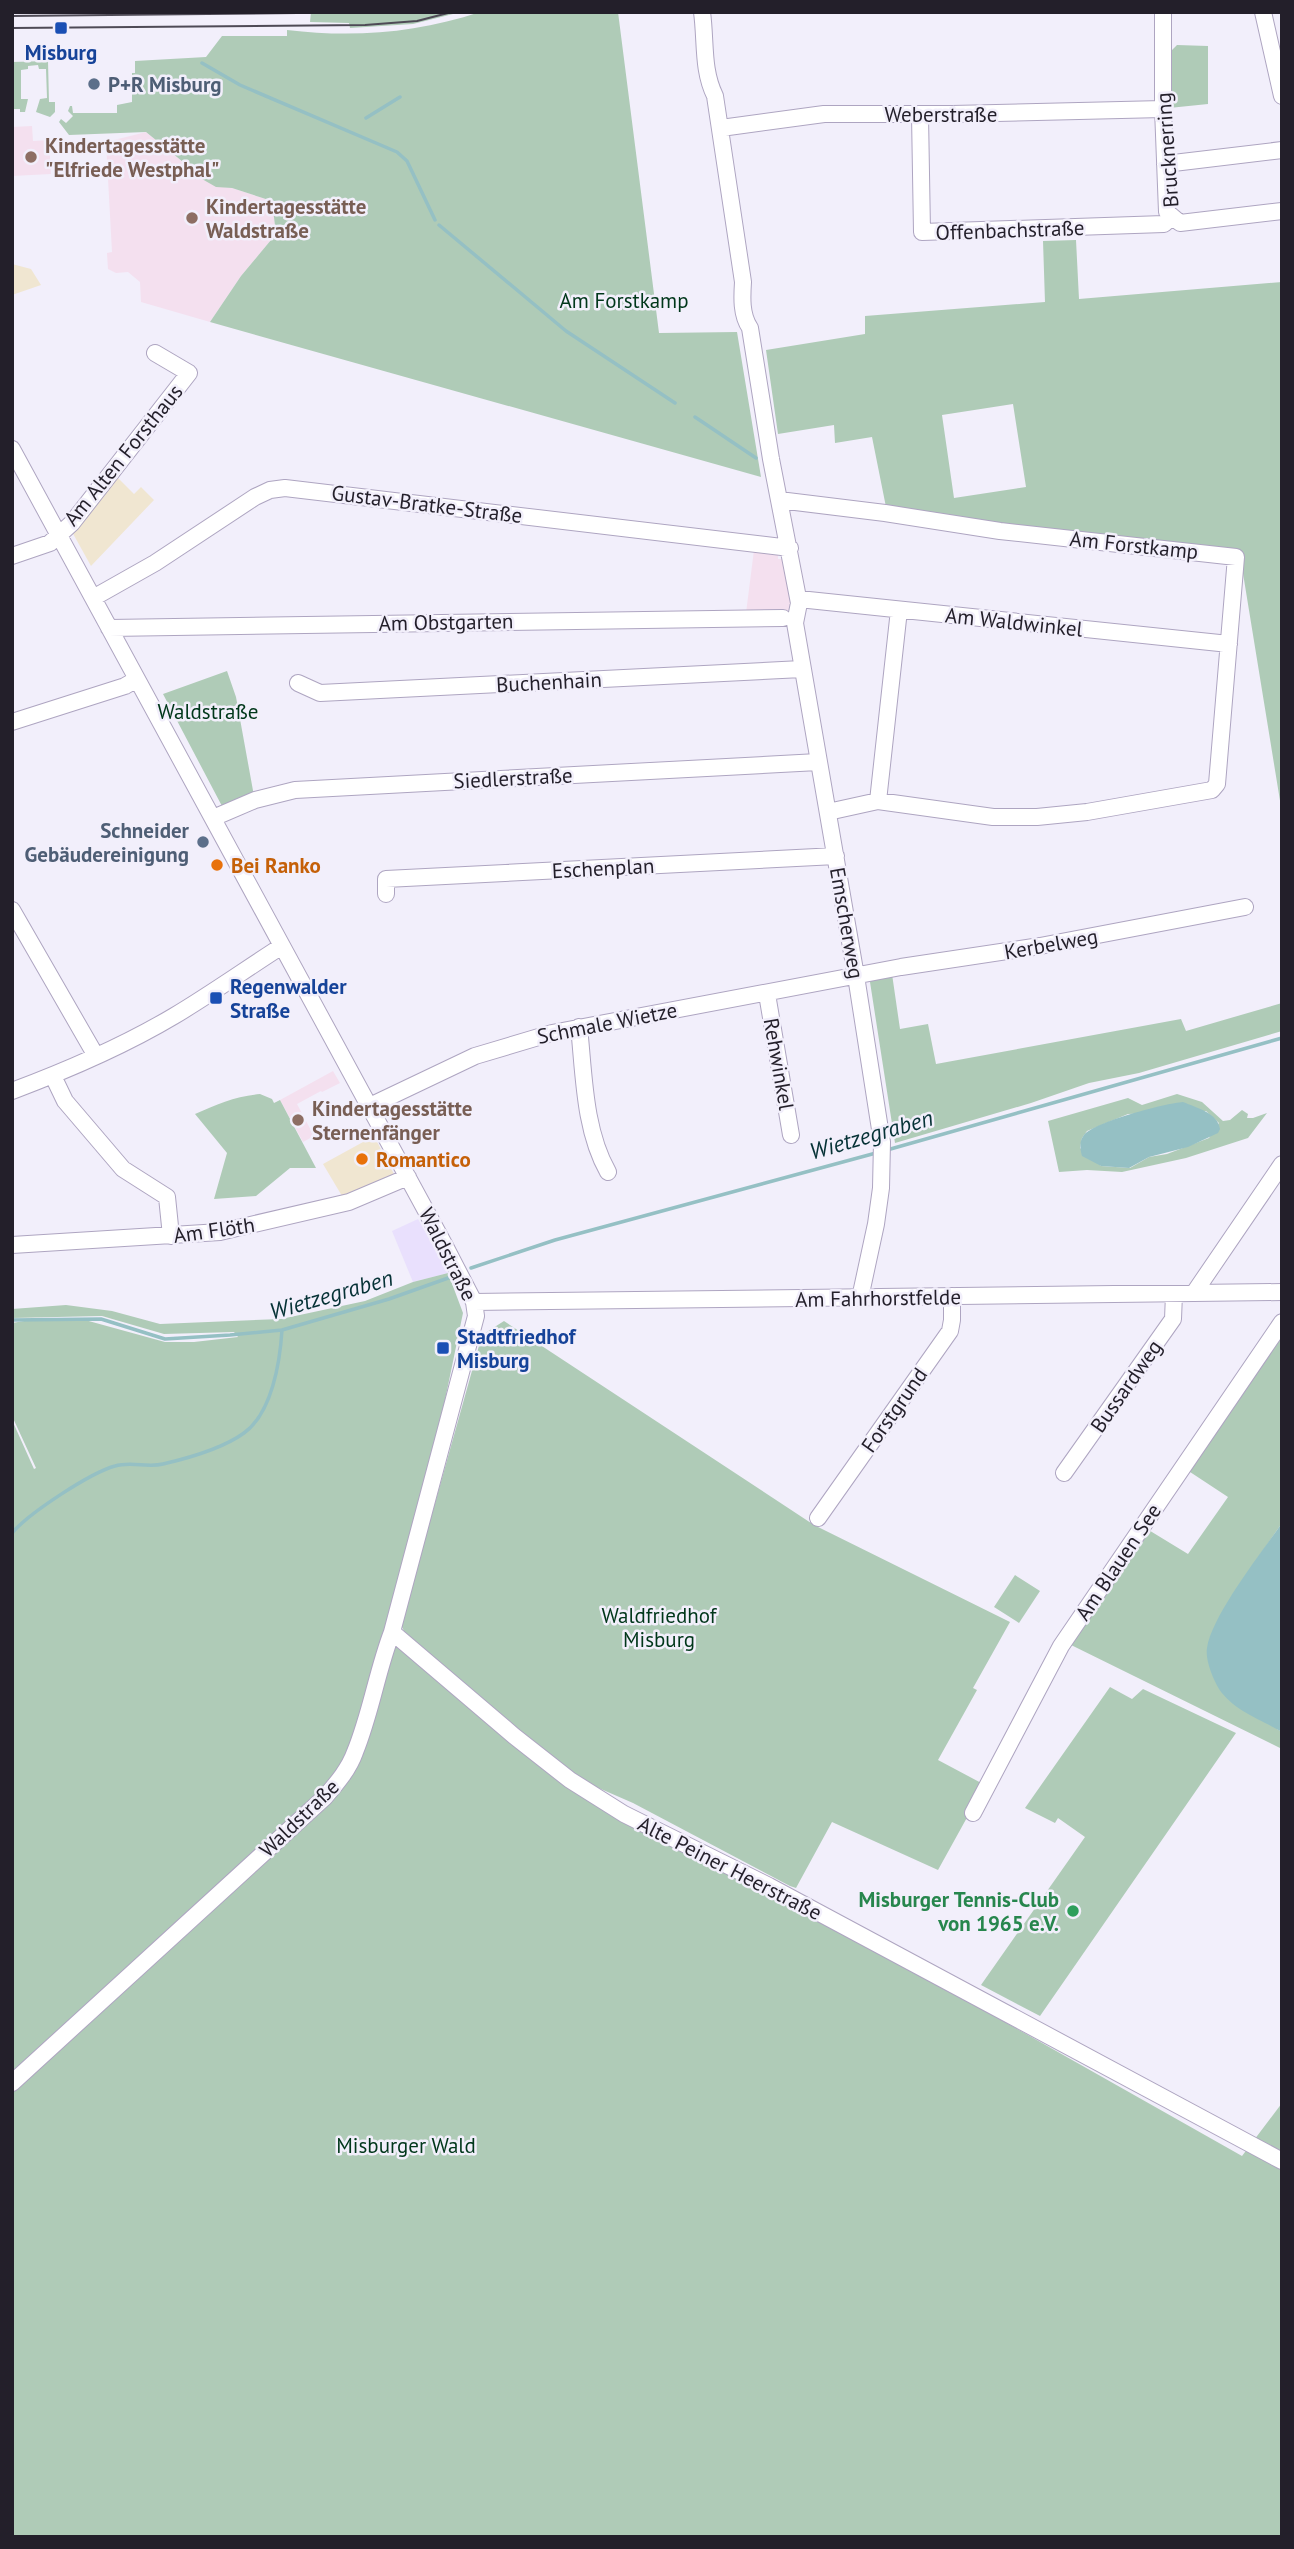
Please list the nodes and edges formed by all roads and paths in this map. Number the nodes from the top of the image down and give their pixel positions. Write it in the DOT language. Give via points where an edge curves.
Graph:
graph roads {
  1 [pos="702,12"];
  2 [pos="1163,12"];
  3 [pos="1263,12"];
  4 [pos="1277,54"];
  5 [pos="1282,96"];
  6 [pos="1163,109"];
  7 [pos="920,115"];
  8 [pos="721,128"];
  9 [pos="1282,150"];
  10 [pos="1165,164"];
  11 [pos="1282,211"];
  12 [pos="1171,218"];
  13 [pos="155,353"];
  14 [pos="12,449"];
  15 [pos="779,500"];
  16 [pos="59,535"];
  17 [pos="790,548"];
  18 [pos="12,556"];
  19 [pos="93,598"];
  20 [pos="799,599"];
  21 [pos="899,610"];
  22 [pos="783,618"];
  23 [pos="109,628"];
  24 [pos="1229,644"];
  25 [pos="802,669"];
  26 [pos="137,680"];
  27 [pos="298,683"];
  28 [pos="12,723"];
  29 [pos="818,762"];
  30 [pos="878,802"];
  31 [pos="828,811"];
  32 [pos="214,818"];
  33 [pos="836,856"];
  34 [pos="386,894"];
  35 [pos="1245,908"];
  36 [pos="12,910"];
  37 [pos="282,946"];
  38 [pos="856,976"];
  39 [pos="767,994"];
  40 [pos="579,1027"];
  41 [pos="96,1056"];
  42 [pos="53,1076"];
  43 [pos="12,1091"];
  44 [pos="370,1107"];
  45 [pos="791,1135"];
  46 [pos="1282,1164"];
  47 [pos="608,1172"];
  48 [pos="408,1177"];
  49 [pos="171,1236"];
  50 [pos="12,1245"];
  51 [pos="1282,1292"];
  52 [pos="1194,1293"];
  53 [pos="1174,1294"];
  54 [pos="952,1297"];
  55 [pos="860,1298"];
  56 [pos="474,1302"];
  57 [pos="1282,1322"];
  58 [pos="1064,1473"];
  59 [pos="818,1518"];
  60 [pos="392,1632"];
  61 [pos="973,1813"];
  62 [pos="12,2083"];
  63 [pos="1282,2161"];
  1 -- 8 [label="street" via="707,72"];
  2 -- 6 [label="street, Brucknerring"];
  3 -- 4 [label="street"];
  4 -- 5 [label="street"];
  6 -- 7 [label="street, Weberstraße"];
  6 -- 10 [label="street, Brucknerring"];
  7 -- 8 [label="street, Weberstraße" via="824,114"];
  7 -- 12 [label="street, Offenbachstraße" via="922,232 1164,225"];
  8 -- 15 [label="street" via="742,297"];
  9 -- 10 [label="street"];
  10 -- 12 [label="street, Brucknerring"];
  11 -- 12 [label="street, Brucknerring" via="1180,223"];
  13 -- 16 [label="street, Am Alten Forsthaus" via="189,373"];
  14 -- 16 [label="street, Waldstraße"];
  15 -- 17 [label="street"];
  15 -- 24 [label="street, Am Forstkamp" via="1236,557"];
  16 -- 18 [label="street" via="50,543"];
  16 -- 19 [label="street, Waldstraße"];
  17 -- 19 [label="street, Gustav-Bratke-Straße" via="285,488 255,497 148,568"];
  17 -- 20 [label="street, Emscherweg"];
  19 -- 23 [label="street, Waldstraße"];
  20 -- 21 [label="street, Am Waldwinkel"];
  20 -- 25 [label="street, Emscherweg" via="795,623"];
  21 -- 24 [label="street, Am Waldwinkel"];
  21 -- 30 [label="street"];
  22 -- 23 [label="street, Am Obstgarten"];
  23 -- 26 [label="street, Waldstraße"];
  24 -- 30 [label="street" via="1218,780 1212,790 1037,817 993,817"];
  25 -- 27 [label="street, Buchenhain" via="320,693"];
  25 -- 29 [label="street, Emscherweg"];
  26 -- 28 [label="street"];
  26 -- 32 [label="street, Waldstraße"];
  29 -- 31 [label="street, Emscherweg"];
  29 -- 32 [label="street, Siedlerstraße" via="295,790 255,800"];
  30 -- 31 [label="street"];
  31 -- 33 [label="street, Emscherweg"];
  32 -- 37 [label="street, Waldstraße"];
  33 -- 34 [label="street, Eschenplan" via="386,879"];
  33 -- 38 [label="street, Emscherweg"];
  35 -- 38 [label="street, Kerbelweg"];
  36 -- 41 [label="street"];
  37 -- 41 [label="street" via="173,1017"];
  37 -- 44 [label="street, Waldstraße"];
  38 -- 39 [label="street, Schmale Wietze"];
  38 -- 55 [label="street, Emscherweg" via="882,1154 876,1224"];
  39 -- 40 [label="street, Schmale Wietze"];
  39 -- 45 [label="street, Rehwinkel"];
  40 -- 44 [label="street, Schmale Wietze" via="475,1056"];
  40 -- 47 [label="street" via="593,1129"];
  41 -- 42 [label="street"];
  42 -- 43 [label="street"];
  42 -- 49 [label="street" via="65,1101 123,1169 167,1197"];
  44 -- 48 [label="street, Waldstraße"];
  46 -- 52 [label="street"];
  48 -- 49 [label="street, Am Flöth" via="349,1202 273,1221 220,1233"];
  48 -- 56 [label="street, Waldstraße"];
  49 -- 50 [label="street, Am Flöth"];
  51 -- 52 [label="street, Am Fahrhorstfelde"];
  52 -- 53 [label="street, Am Fahrhorstfelde"];
  53 -- 54 [label="street, Am Fahrhorstfelde"];
  53 -- 58 [label="street, Bussardweg" via="1173,1319"];
  54 -- 55 [label="street, Am Fahrhorstfelde"];
  54 -- 59 [label="street, Forstgrund" via="950,1331"];
  55 -- 56 [label="street, Am Fahrhorstfelde"];
  56 -- 60 [label="street, Waldstraße" via="474,1328"];
  57 -- 61 [label="street, Am Blauen See" via="1061,1646"];
  60 -- 62 [label="street, Waldstraße" via="355,1752 325,1797"];
  60 -- 63 [label="street, Alte Peiner Heerstraße" via="570,1780 624,1814 780,1892"];
}
